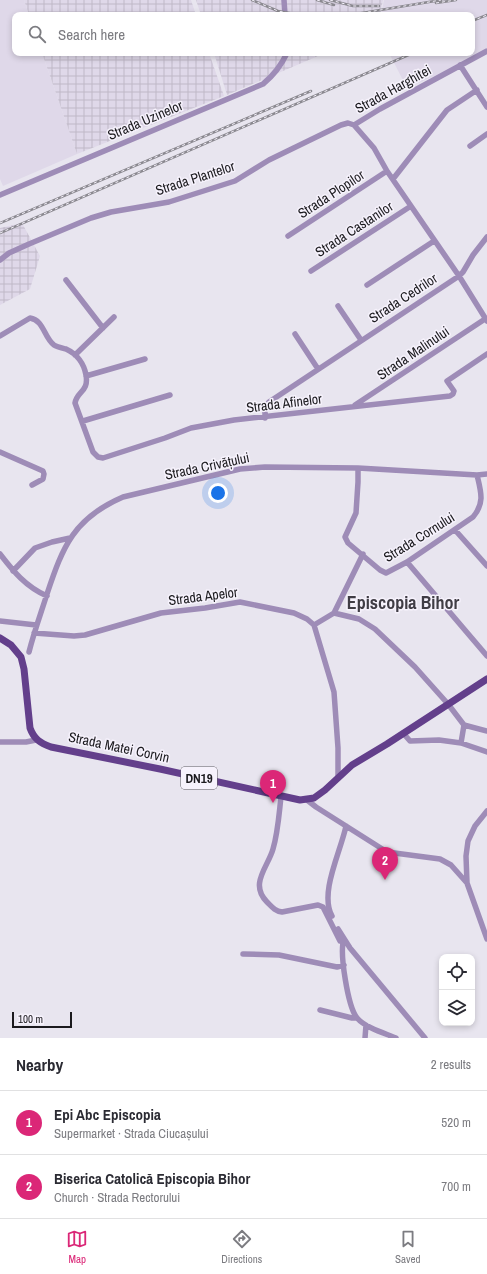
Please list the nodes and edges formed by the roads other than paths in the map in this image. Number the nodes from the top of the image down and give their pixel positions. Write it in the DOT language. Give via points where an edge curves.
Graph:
graph roads {
  1 [pos="284,0"];
  2 [pos="285,12"];
  3 [pos="487,51"];
  4 [pos="285,56"];
  5 [pos="460,64"];
  6 [pos="477,90"];
  7 [pos="487,107"];
  8 [pos="354,125"];
  9 [pos="487,134"];
  10 [pos="470,146"];
  11 [pos="387,171"];
  12 [pos="393,179"];
  13 [pos="0,195"];
  14 [pos="411,206"];
  15 [pos="288,236"];
  16 [pos="487,237"];
  17 [pos="434,241"];
  18 [pos="0,260"];
  19 [pos="310,272"];
  20 [pos="459,276"];
  21 [pos="66,280"];
  22 [pos="367,285"];
  23 [pos="338,306"];
  24 [pos="114,317"];
  25 [pos="486,320"];
  26 [pos="103,328"];
  27 [pos="295,334"];
  28 [pos="0,336"];
  29 [pos="361,340"];
  30 [pos="487,354"];
  31 [pos="75,355"];
  32 [pos="145,359"];
  33 [pos="318,369"];
  34 [pos="86,376"];
  35 [pos="170,395"];
  36 [pos="353,407"];
  37 [pos="265,418"];
  38 [pos="83,421"];
  39 [pos="0,452"];
  40 [pos="358,468"];
  41 [pos="487,474"];
  42 [pos="477,475"];
  43 [pos="32,485"];
  44 [pos="455,530"];
  45 [pos="70,538"];
  46 [pos="0,554"];
  47 [pos="363,554"];
  48 [pos="407,562"];
  49 [pos="487,566"];
  50 [pos="14,571"];
  51 [pos="47,596"];
  52 [pos="334,613"];
  53 [pos="0,621"];
  54 [pos="314,625"];
  55 [pos="36,626"];
  56 [pos="34,633"];
  57 [pos="0,638"];
  58 [pos="29,652"];
  59 [pos="487,656"];
  60 [pos="487,679"];
  61 [pos="448,704"];
  62 [pos="464,725"];
  63 [pos="487,731"];
  64 [pos="403,733"];
  65 [pos="36,740"];
  66 [pos="0,742"];
  67 [pos="461,742"];
  68 [pos="487,752"];
  69 [pos="338,777"];
  70 [pos="281,797"];
  71 [pos="307,800"];
  72 [pos="487,811"];
  73 [pos="346,826"];
  74 [pos="467,883"];
  75 [pos="487,939"];
  76 [pos="344,940"];
  77 [pos="243,954"];
  78 [pos="344,965"];
  79 [pos="320,1010"];
  80 [pos="357,1018"];
  81 [pos="366,1025"];
  82 [pos="424,1037"];
  83 [pos="365,1038"];
  84 [pos="396,1038"];
  1 -- 2 [label="street"];
  3 -- 5 [label="street, Strada Harghitei"];
  4 -- 13 [label="street, Strada Uzinelor" via="278,70 263,84"];
  5 -- 6 [label="street"];
  5 -- 8 [label="street, Strada Harghitei"];
  6 -- 7 [label="street"];
  6 -- 12 [label="street" via="446,110"];
  8 -- 11 [label="street" via="374,148"];
  8 -- 18 [label="street, Strada Plantelor" via="341,125 269,160 235,181 169,202 91,218 9,253"];
  9 -- 10 [label="street"];
  11 -- 12 [label="street"];
  11 -- 15 [label="street, Strada Plopilor"];
  12 -- 14 [label="street"];
  14 -- 17 [label="street"];
  14 -- 19 [label="street, Strada Castanilor"];
  16 -- 20 [label="street"];
  17 -- 20 [label="street"];
  17 -- 22 [label="street"];
  20 -- 25 [label="street"];
  20 -- 29 [label="street, Strada Cedrilor"];
  21 -- 26 [label="street"];
  23 -- 29 [label="street, Strada Cedrilor"];
  24 -- 26 [label="street"];
  25 -- 36 [label="street, Strada Malinului"];
  26 -- 31 [label="street"];
  27 -- 33 [label="street"];
  28 -- 31 [label="street" via="34,318 54,345"];
  29 -- 33 [label="street, Strada Cedrilor"];
  30 -- 36 [label="street, Strada Afinelor" via="447,381 454,391 450,396"];
  31 -- 34 [label="street" via="82,363"];
  32 -- 34 [label="street"];
  33 -- 37 [label="street, Strada Cedrilor" via="269,402 265,407"];
  34 -- 38 [label="street, Strada Afinelor" via="86,387 75,403"];
  35 -- 38 [label="street"];
  36 -- 37 [label="street, Strada Afinelor"];
  37 -- 38 [label="street, Strada Afinelor" via="234,420 197,427 103,458 93,452"];
  39 -- 43 [label="street" via="43,471 43,479"];
  40 -- 42 [label="street, Strada Crivățului"];
  40 -- 45 [label="street, Strada Crivățului" via="286,466 240,469 123,497 100,508 83,522"];
  40 -- 47 [label="street, Strada Cornului" via="356,513 345,537 348,543"];
  41 -- 42 [label="street, Strada Crivățului"];
  42 -- 44 [label="street, Strada Cornului" via="481,503 478,511"];
  44 -- 48 [label="street, Strada Cornului"];
  44 -- 49 [label="street"];
  45 -- 50 [label="street" via="35,548"];
  45 -- 51 [label="street, Strada Crivățului" via="55,569"];
  46 -- 50 [label="street"];
  47 -- 48 [label="street, Strada Cornului" via="386,573"];
  47 -- 52 [label="street"];
  48 -- 59 [label="street"];
  50 -- 51 [label="street" via="28,585"];
  51 -- 55 [label="street, Strada Crivățului"];
  52 -- 54 [label="street"];
  52 -- 61 [label="street" via="359,619 374,629 416,668"];
  53 -- 55 [label="street"];
  54 -- 56 [label="street, Strada Apelor" via="294,613 240,602 161,613 85,635"];
  54 -- 69 [label="street" via="334,692"];
  55 -- 56 [label="street, Strada Crivățului"];
  56 -- 58 [label="street, Strada Crivățului"];
  57 -- 65 [label="main road" via="11,645 21,657 28,719"];
  60 -- 61 [label="main road"];
  61 -- 62 [label="street"];
  61 -- 64 [label="main road"];
  62 -- 63 [label="street"];
  62 -- 67 [label="street"];
  64 -- 67 [label="street" via="410,741"];
  64 -- 69 [label="main road" via="352,765"];
  65 -- 66 [label="street"];
  65 -- 70 [label="main road, Strada Matei Corvin / DN19" via="51,747"];
  67 -- 68 [label="street"];
  69 -- 71 [label="main road" via="325,790"];
  70 -- 71 [label="main road, Strada Matei Corvin / DN19"];
  70 -- 76 [label="street" via="273,850 263,871 259,891 278,912 320,905 340,941"];
  71 -- 73 [label="street"];
  72 -- 74 [label="street" via="475,826 468,841"];
  73 -- 74 [label="street" via="387,852 440,859 451,865"];
  73 -- 76 [label="street" via="330,881 327,902"];
  74 -- 75 [label="street"];
  76 -- 78 [label="street"];
  76 -- 82 [label="street"];
  77 -- 78 [label="street" via="278,954 337,967"];
  78 -- 80 [label="street" via="351,1006"];
  79 -- 80 [label="street"];
  80 -- 81 [label="street"];
  81 -- 83 [label="street"];
  81 -- 84 [label="street"];
}
